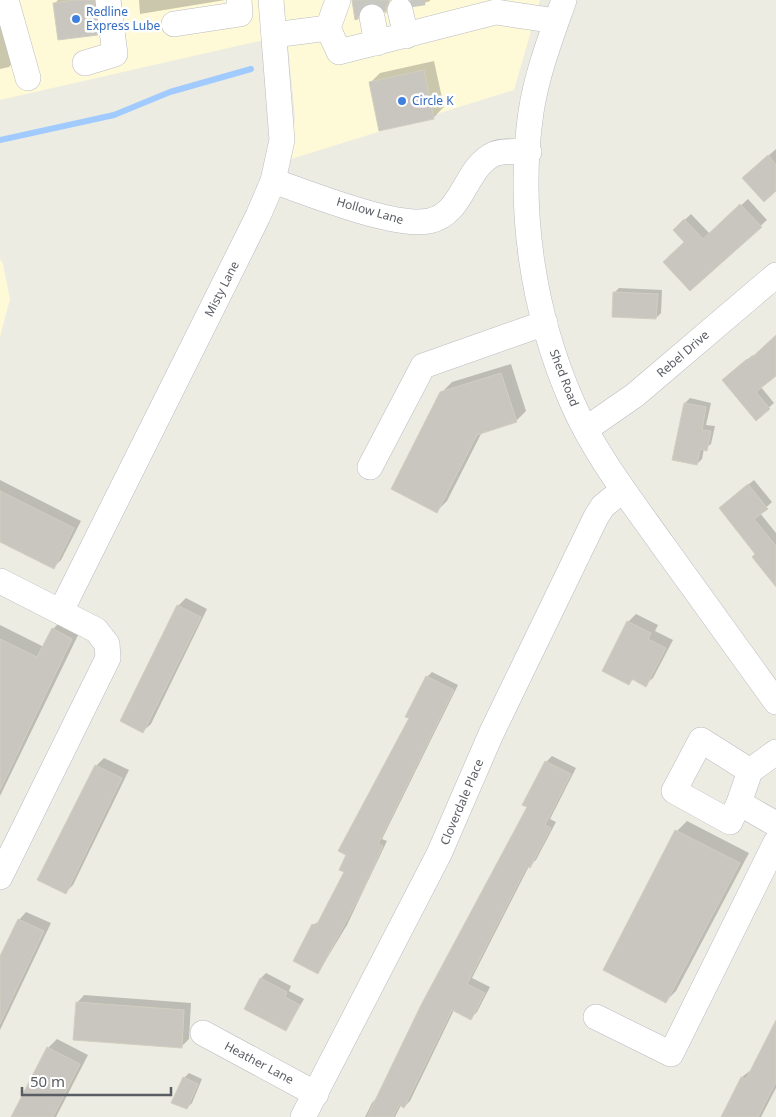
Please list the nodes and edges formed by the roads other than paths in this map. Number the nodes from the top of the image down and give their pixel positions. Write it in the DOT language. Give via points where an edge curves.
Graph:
graph roads {
  1 [pos="6,0"];
  2 [pos="108,0"];
  3 [pos="239,0"];
  4 [pos="271,0"];
  5 [pos="338,0"];
  6 [pos="487,6"];
  7 [pos="560,11"];
  8 [pos="174,24"];
  9 [pos="328,28"];
  10 [pos="274,35"];
  11 [pos="398,38"];
  12 [pos="85,63"];
  13 [pos="28,78"];
  14 [pos="528,152"];
  15 [pos="273,181"];
  16 [pos="776,275"];
  17 [pos="544,323"];
  18 [pos="586,428"];
  19 [pos="370,467"];
  20 [pos="622,490"];
  21 [pos="0,581"];
  22 [pos="61,611"];
  23 [pos="776,702"];
  24 [pos="776,752"];
  25 [pos="750,771"];
  26 [pos="740,803"];
  27 [pos="776,824"];
  28 [pos="776,842"];
  29 [pos="0,877"];
  30 [pos="596,1017"];
  31 [pos="203,1033"];
  32 [pos="316,1094"];
  33 [pos="304,1117"];
  1 -- 13 [label="street"];
  2 -- 12 [label="street" via="115,54"];
  3 -- 8 [label="street" via="240,14"];
  4 -- 10 [label="street, Misty Lane"];
  5 -- 9 [label="street"];
  6 -- 7 [label="street"];
  6 -- 11 [label="street"];
  7 -- 14 [label="street, Shed Road" via="544,55 531,112"];
  9 -- 10 [label="street"];
  9 -- 11 [label="street" via="339,52"];
  10 -- 15 [label="street, Misty Lane" via="282,140"];
  11 -- 11 [label="street" via="393,12"];
  14 -- 15 [label="street, Hollow Lane" via="494,154 482,164 452,208 430,221 401,221"];
  14 -- 17 [label="street, Shed Road" via="532,269"];
  15 -- 22 [label="street, Misty Lane"];
  16 -- 18 [label="street, Rebel Drive" via="636,395"];
  17 -- 18 [label="street, Shed Road" via="572,403"];
  17 -- 19 [label="street" via="423,366"];
  18 -- 20 [label="street, Shed Road"];
  20 -- 23 [label="street, Shed Road"];
  20 -- 32 [label="street, Cloverdale Place" via="603,506 596,517 491,734 439,854"];
  21 -- 22 [label="street"];
  22 -- 29 [label="street" via="88,625 104,638 108,658"];
  24 -- 25 [label="street"];
  25 -- 26 [label="street"];
  25 -- 26 [label="street" via="701,740 674,791 730,822"];
  26 -- 27 [label="street"];
  28 -- 30 [label="street" via="672,1054"];
  31 -- 32 [label="street, Heather Lane"];
  32 -- 33 [label="street, Cloverdale Place"];
}
